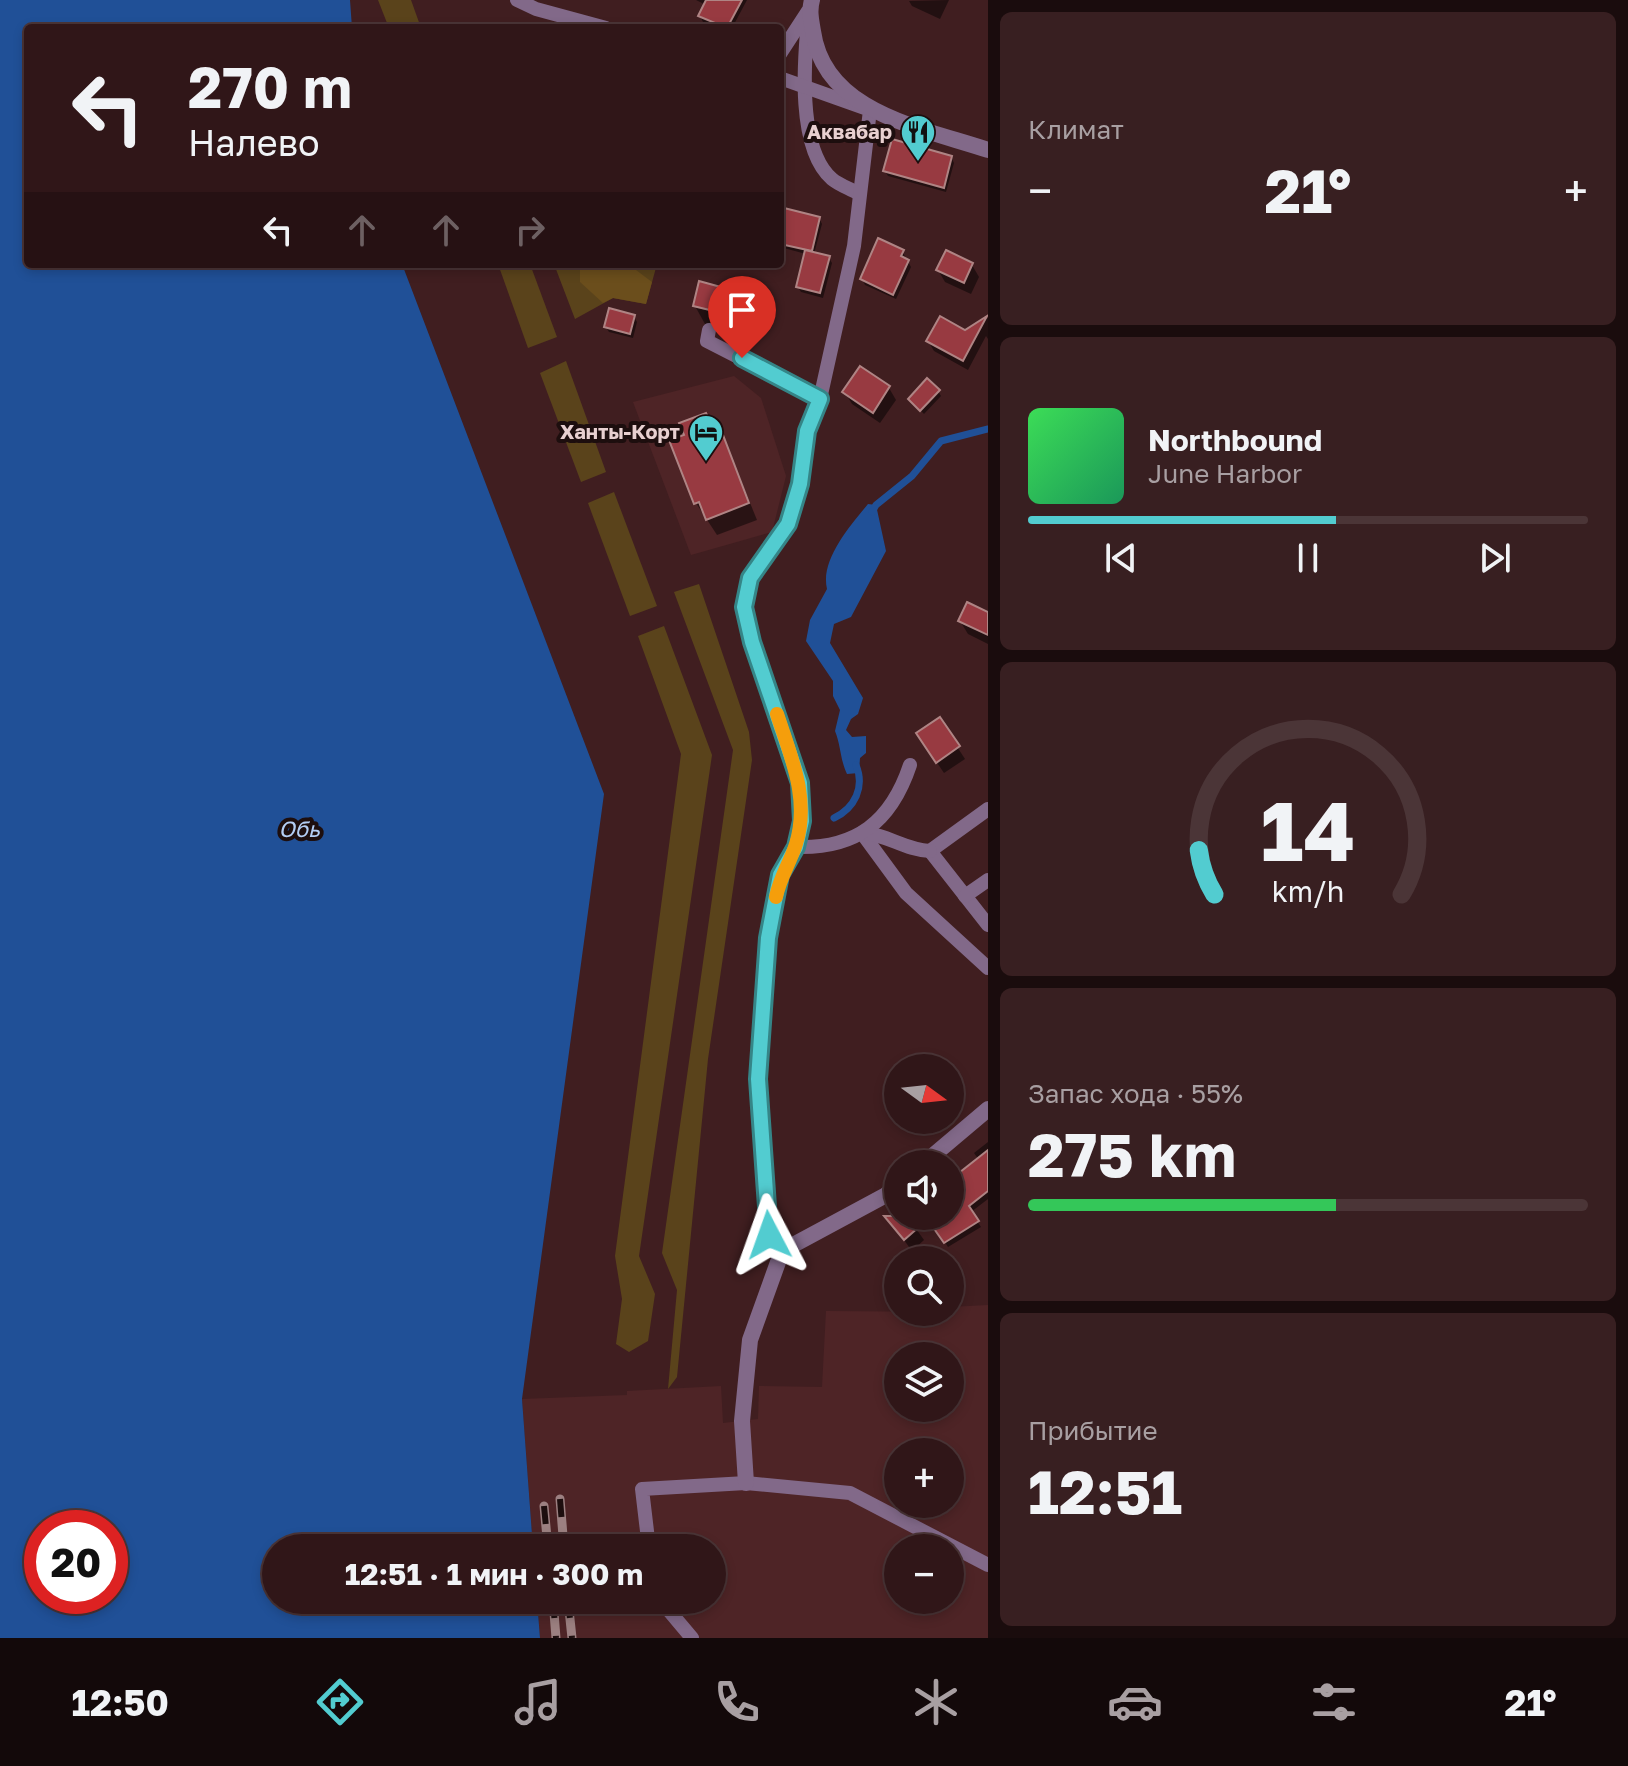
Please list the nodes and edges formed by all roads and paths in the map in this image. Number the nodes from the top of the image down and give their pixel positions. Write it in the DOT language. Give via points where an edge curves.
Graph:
graph roads {
  1 [pos="517,0"];
  2 [pos="811,4"];
  3 [pos="591,24"];
  4 [pos="784,48"];
  5 [pos="784,79"];
  6 [pos="802,86"];
  7 [pos="870,110"];
  8 [pos="988,150"];
  9 [pos="859,194"];
  10 [pos="709,330"];
  11 [pos="820,399"];
  12 [pos="910,765"];
  13 [pos="988,809"];
  14 [pos="862,833"];
  15 [pos="796,847"];
  16 [pos="930,851"];
  17 [pos="988,880"];
  18 [pos="965,896"];
  19 [pos="988,925"];
  20 [pos="988,968"];
  21 [pos="988,1109"];
  22 [pos="940,1150"];
  23 [pos="884,1196"];
  24 [pos="782,1251"];
  25 [pos="746,1483"];
  26 [pos="647,1534"];
  27 [pos="988,1565"];
  28 [pos="672,1614"];
  29 [pos="692,1638"];
  1 -- 3 [label="lane"];
  2 -- 4 [label="lane"];
  2 -- 6 [label="lane"];
  2 -- 7 [label="street" via="815,43 830,74"];
  5 -- 6 [label="lane"];
  6 -- 7 [label="lane"];
  6 -- 9 [label="lane" via="818,162 832,179"];
  7 -- 8 [label="street"];
  7 -- 9 [label="lane"];
  9 -- 11 [label="lane" via="854,246"];
  10 -- 11 [label="lane" via="707,341"];
  11 -- 15 [label="lane" via="807,431 788,524 750,578 744,607 800,783 802,821"];
  12 -- 14 [label="lane" via="900,794"];
  13 -- 16 [label="lane"];
  14 -- 15 [label="lane" via="844,843"];
  14 -- 16 [label="lane" via="879,834 910,850"];
  14 -- 20 [label="lane" via="906,893"];
  15 -- 24 [label="lane" via="780,875 768,938 758,1079 769,1235"];
  16 -- 18 [label="lane"];
  17 -- 18 [label="lane"];
  18 -- 19 [label="lane"];
  21 -- 22 [label="street"];
  23 -- 24 [label="street"];
  24 -- 25 [label="street" via="750,1340 742,1421"];
  25 -- 26 [label="lane" via="642,1489"];
  25 -- 27 [label="lane" via="850,1493"];
  28 -- 29 [label="lane"];
}
